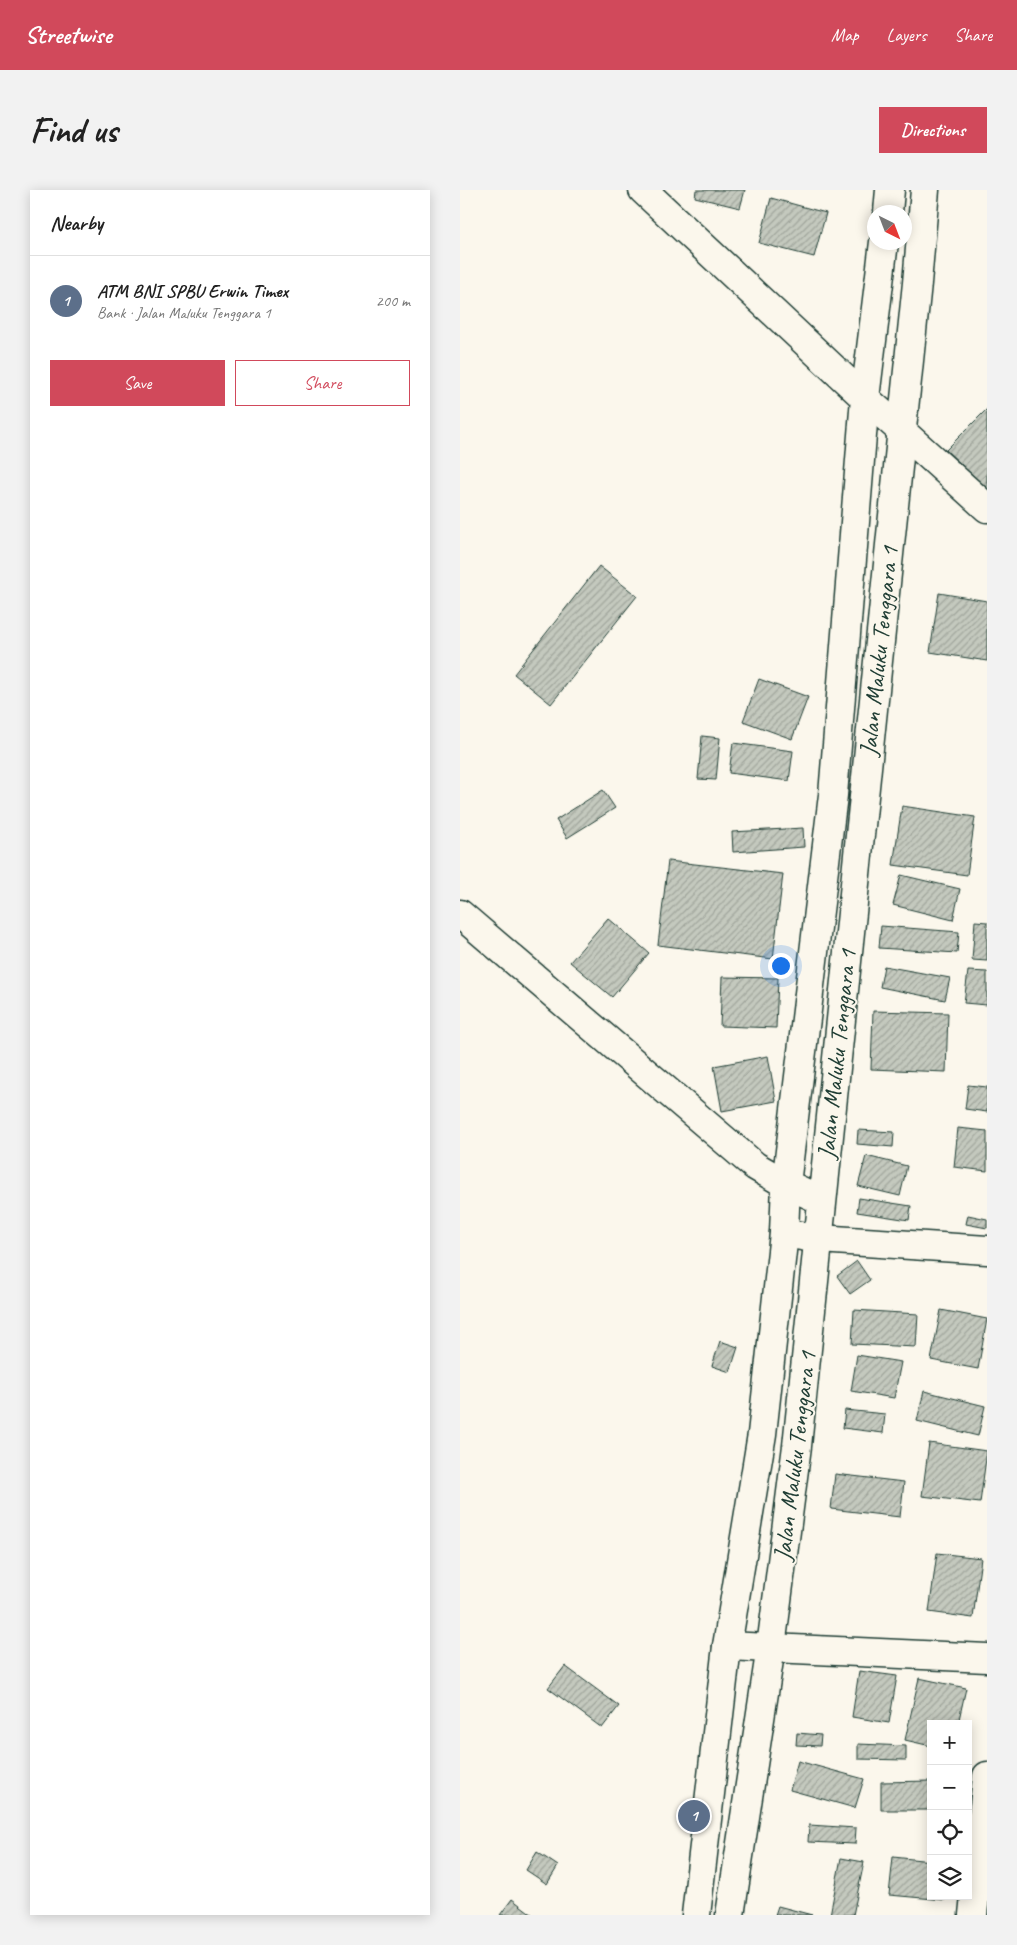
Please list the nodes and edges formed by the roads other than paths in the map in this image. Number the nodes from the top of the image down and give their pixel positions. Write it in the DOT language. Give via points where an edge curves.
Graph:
graph roads {
  1 [pos="643,190"];
  2 [pos="890,190"];
  3 [pos="925,190"];
  4 [pos="889,205"];
  5 [pos="883,250"];
  6 [pos="865,398"];
  7 [pos="901,430"];
  8 [pos="987,508"];
  9 [pos="460,914"];
  10 [pos="786,1184"];
  11 [pos="821,1200"];
  12 [pos="784,1233"];
  13 [pos="819,1239"];
  14 [pos="987,1250"];
  15 [pos="727,1646"];
  16 [pos="771,1647"];
  17 [pos="987,1658"];
  18 [pos="987,1776"];
  19 [pos="696,1915"];
  20 [pos="730,1915"];
  21 [pos="973,1915"];
  1 -- 6 [label="main road"];
  2 -- 4 [label="main road"];
  3 -- 7 [label="main road, Jalan Maluku Tenggara 1"];
  5 -- 6 [label="main road, Jalan Maluku Tenggara 1"];
  6 -- 7 [label="main road"];
  6 -- 10 [label="main road, Jalan Maluku Tenggara 1" via="833,795"];
  7 -- 8 [label="main road"];
  7 -- 11 [label="main road, Jalan Maluku Tenggara 1"];
  9 -- 10 [label="main road" via="755,1166"];
  10 -- 11 [label="main road"];
  10 -- 12 [label="main road, Jalan Maluku Tenggara 1"];
  11 -- 13 [label="main road, Jalan Maluku Tenggara 1"];
  12 -- 13 [label="main road"];
  12 -- 15 [label="main road, Jalan Maluku Tenggara 1" via="762,1434"];
  13 -- 14 [label="main road"];
  13 -- 16 [label="main road, Jalan Maluku Tenggara 1"];
  15 -- 16 [label="main road"];
  15 -- 19 [label="main road, Jalan Maluku Tenggara 1"];
  16 -- 17 [label="main road"];
  16 -- 20 [label="main road, Jalan Maluku Tenggara 1"];
  18 -- 21 [label="main road"];
}
